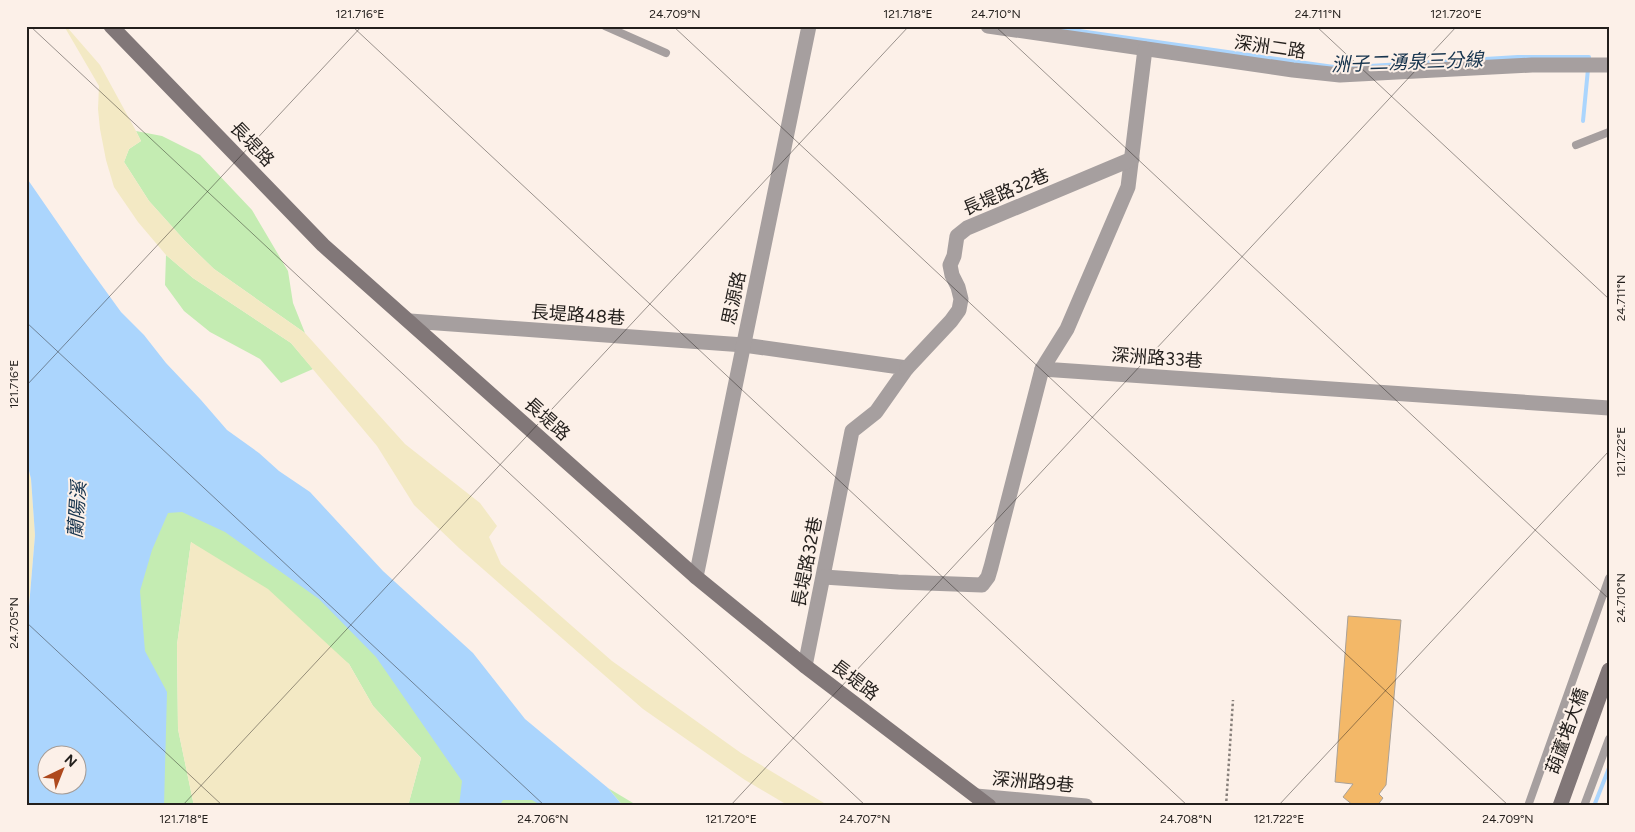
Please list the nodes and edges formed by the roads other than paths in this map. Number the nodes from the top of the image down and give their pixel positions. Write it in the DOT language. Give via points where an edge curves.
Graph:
graph roads {
  1 [pos="111,26"];
  2 [pos="605,26"];
  3 [pos="809,26"];
  4 [pos="988,26"];
  5 [pos="1145,49"];
  6 [pos="666,53"];
  7 [pos="1609,65"];
  8 [pos="1609,132"];
  9 [pos="1576,145"];
  10 [pos="1132,159"];
  11 [pos="410,321"];
  12 [pos="744,345"];
  13 [pos="907,368"];
  14 [pos="1042,369"];
  15 [pos="1609,408"];
  16 [pos="696,577"];
  17 [pos="824,577"];
  18 [pos="1609,578"];
  19 [pos="805,666"];
  20 [pos="1609,670"];
  21 [pos="1609,739"];
  22 [pos="976,796"];
  23 [pos="989,806"];
  24 [pos="1086,806"];
  25 [pos="1528,806"];
  26 [pos="1560,806"];
  27 [pos="1584,806"];
  1 -- 11 [label="street, 長堤路" via="323,245"];
  2 -- 6 [label="lane"];
  3 -- 12 [label="street, 思源路"];
  4 -- 5 [label="street, 深洲二路"];
  5 -- 7 [label="street, 深洲二路" via="1340,75 1532,65"];
  5 -- 10 [label="street"];
  8 -- 9 [label="lane"];
  10 -- 13 [label="street, 長堤路32巷" via="966,228 957,236 950,265 961,299 960,310"];
  10 -- 14 [label="street" via="1128,187 1067,329"];
  11 -- 12 [label="street, 長堤路48巷"];
  11 -- 16 [label="street, 長堤路"];
  12 -- 13 [label="street"];
  12 -- 16 [label="street, 思源路"];
  13 -- 17 [label="street, 長堤路32巷" via="876,412 852,431"];
  14 -- 15 [label="street, 深洲路33巷"];
  14 -- 17 [label="street" via="991,567 982,585"];
  16 -- 19 [label="street, 長堤路"];
  17 -- 19 [label="street, 長堤路32巷"];
  18 -- 25 [label="lane"];
  19 -- 22 [label="street, 長堤路"];
  20 -- 26 [label="street, 葫蘆堵大橋"];
  21 -- 27 [label="lane"];
  22 -- 23 [label="street, 長堤路"];
  22 -- 24 [label="street, 深洲路9巷"];
}
